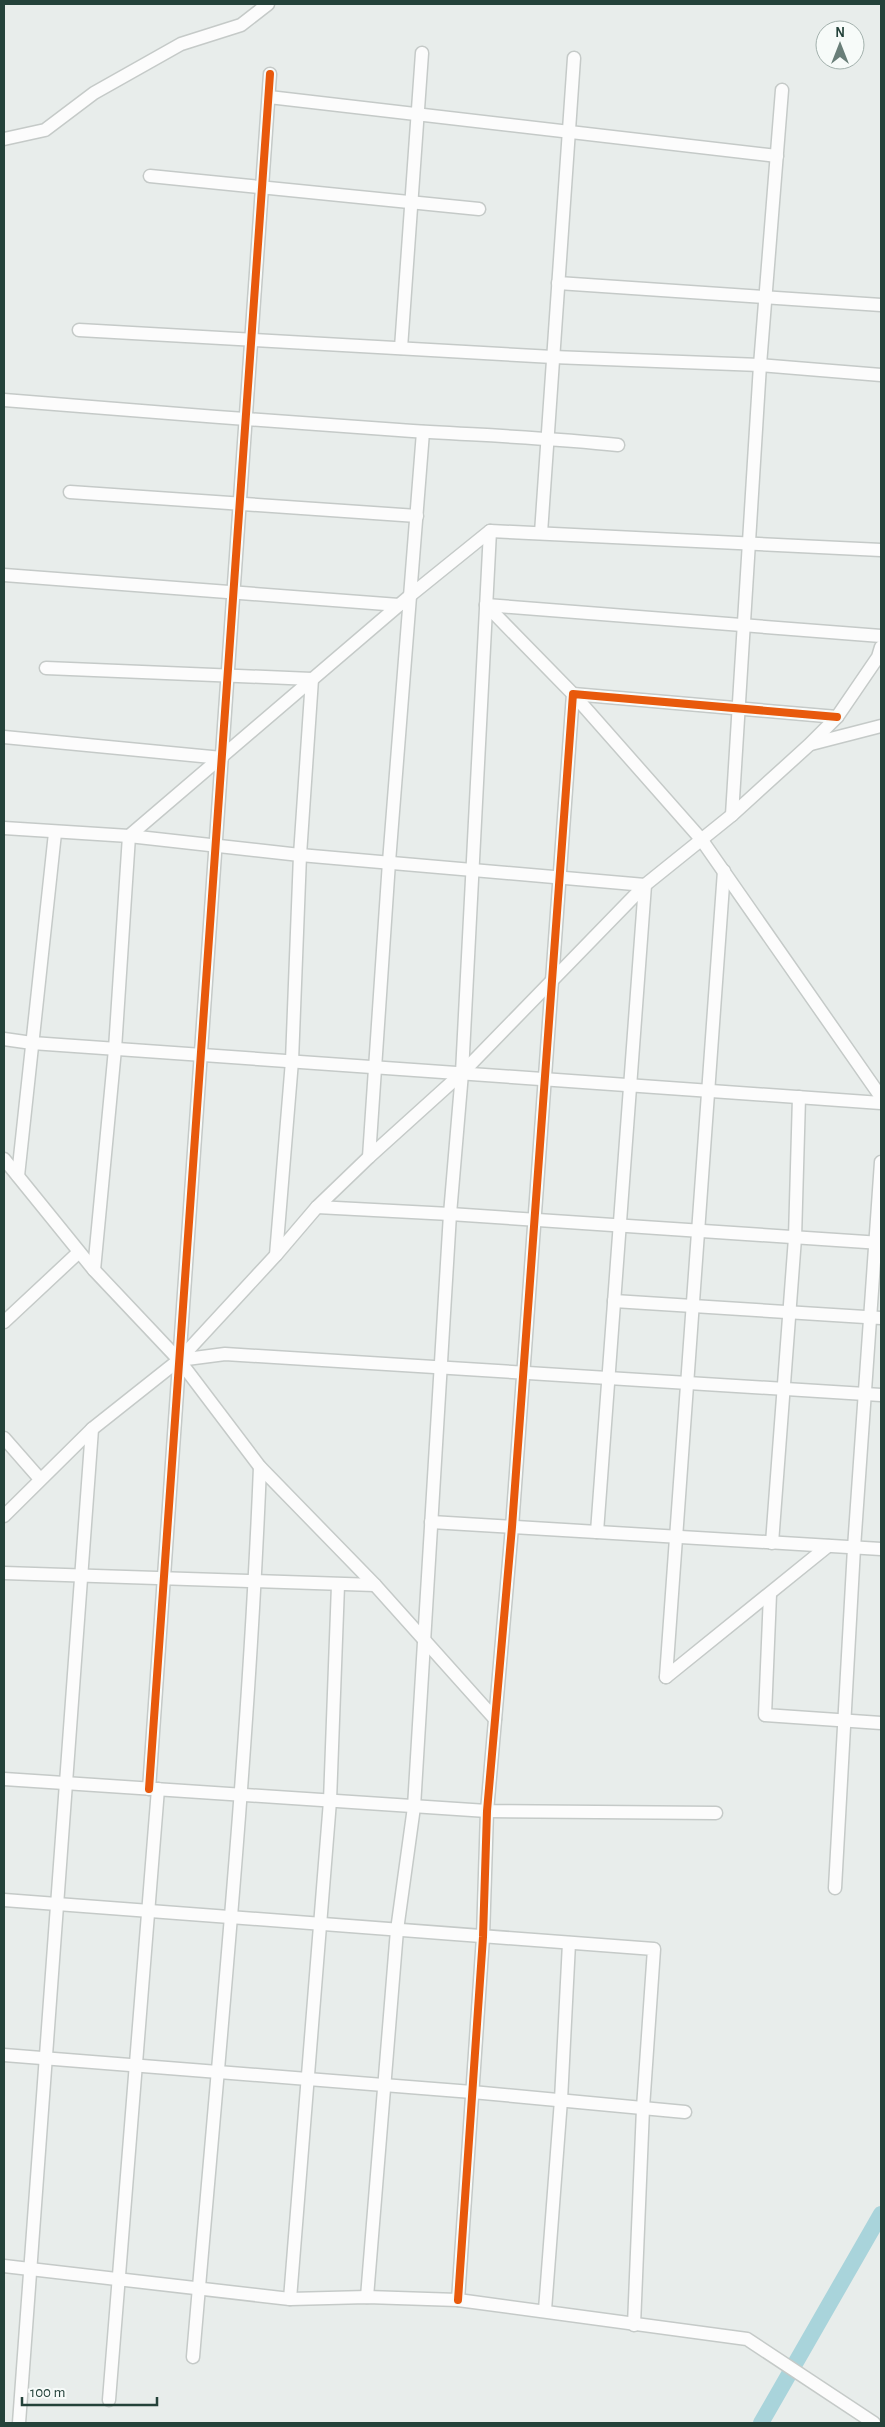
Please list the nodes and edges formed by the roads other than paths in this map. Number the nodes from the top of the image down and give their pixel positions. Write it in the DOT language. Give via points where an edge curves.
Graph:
graph roads {
  1 [pos="268,4"];
  2 [pos="422,53"];
  3 [pos="574,58"];
  4 [pos="270,74"];
  5 [pos="782,90"];
  6 [pos="268,97"];
  7 [pos="418,114"];
  8 [pos="569,132"];
  9 [pos="4,140"];
  10 [pos="777,156"];
  11 [pos="150,176"];
  12 [pos="262,187"];
  13 [pos="412,202"];
  14 [pos="479,209"];
  15 [pos="558,283"];
  16 [pos="766,297"];
  17 [pos="881,305"];
  18 [pos="79,330"];
  19 [pos="251,339"];
  20 [pos="401,348"];
  21 [pos="553,357"];
  22 [pos="760,365"];
  23 [pos="881,376"];
  24 [pos="4,400"];
  25 [pos="246,420"];
  26 [pos="423,432"];
  27 [pos="548,437"];
  28 [pos="618,445"];
  29 [pos="70,492"];
  30 [pos="240,504"];
  31 [pos="417,516"];
  32 [pos="490,531"];
  33 [pos="541,533"];
  34 [pos="749,543"];
  35 [pos="881,550"];
  36 [pos="4,575"];
  37 [pos="233,592"];
  38 [pos="412,594"];
  39 [pos="399,605"];
  40 [pos="486,605"];
  41 [pos="744,625"];
  42 [pos="881,636"];
  43 [pos="881,647"];
  44 [pos="46,668"];
  45 [pos="228,676"];
  46 [pos="312,679"];
  47 [pos="573,694"];
  48 [pos="738,708"];
  49 [pos="837,716"];
  50 [pos="881,726"];
  51 [pos="4,737"];
  52 [pos="809,745"];
  53 [pos="222,758"];
  54 [pos="732,815"];
  55 [pos="4,828"];
  56 [pos="56,833"];
  57 [pos="129,836"];
  58 [pos="701,839"];
  59 [pos="215,846"];
  60 [pos="300,854"];
  61 [pos="389,862"];
  62 [pos="472,869"];
  63 [pos="724,871"];
  64 [pos="559,877"];
  65 [pos="644,885"];
  66 [pos="552,980"];
  67 [pos="4,1039"];
  68 [pos="32,1043"];
  69 [pos="115,1049"];
  70 [pos="200,1055"];
  71 [pos="292,1061"];
  72 [pos="375,1067"];
  73 [pos="462,1073"];
  74 [pos="545,1079"];
  75 [pos="630,1085"];
  76 [pos="708,1090"];
  77 [pos="799,1097"];
  78 [pos="881,1097"];
  79 [pos="881,1103"];
  80 [pos="369,1157"];
  81 [pos="4,1159"];
  82 [pos="881,1162"];
  83 [pos="18,1176"];
  84 [pos="317,1207"];
  85 [pos="450,1214"];
  86 [pos="534,1220"];
  87 [pos="620,1226"];
  88 [pos="698,1231"];
  89 [pos="795,1238"];
  90 [pos="878,1243"];
  91 [pos="79,1252"];
  92 [pos="276,1255"];
  93 [pos="94,1270"];
  94 [pos="614,1302"];
  95 [pos="692,1306"];
  96 [pos="789,1313"];
  97 [pos="876,1318"];
  98 [pos="4,1322"];
  99 [pos="179,1360"];
  100 [pos="440,1367"];
  101 [pos="523,1372"];
  102 [pos="608,1377"];
  103 [pos="687,1382"];
  104 [pos="784,1388"];
  105 [pos="865,1394"];
  106 [pos="881,1395"];
  107 [pos="92,1429"];
  108 [pos="4,1438"];
  109 [pos="260,1467"];
  110 [pos="40,1479"];
  111 [pos="4,1516"];
  112 [pos="431,1522"];
  113 [pos="512,1527"];
  114 [pos="597,1532"];
  115 [pos="676,1537"];
  116 [pos="772,1543"];
  117 [pos="828,1546"];
  118 [pos="854,1548"];
  119 [pos="881,1549"];
  120 [pos="4,1573"];
  121 [pos="82,1575"];
  122 [pos="164,1578"];
  123 [pos="255,1581"];
  124 [pos="338,1585"];
  125 [pos="375,1585"];
  126 [pos="770,1594"];
  127 [pos="424,1638"];
  128 [pos="495,1719"];
  129 [pos="844,1720"];
  130 [pos="881,1723"];
  131 [pos="4,1779"];
  132 [pos="66,1783"];
  133 [pos="153,1789"];
  134 [pos="240,1795"];
  135 [pos="330,1801"];
  136 [pos="414,1806"];
  137 [pos="487,1812"];
  138 [pos="716,1813"];
  139 [pos="835,1888"];
  140 [pos="4,1900"];
  141 [pos="57,1904"];
  142 [pos="148,1911"];
  143 [pos="230,1917"];
  144 [pos="320,1924"];
  145 [pos="397,1930"];
  146 [pos="484,1937"];
  147 [pos="569,1943"];
  148 [pos="4,2055"];
  149 [pos="46,2058"];
  150 [pos="136,2066"];
  151 [pos="217,2073"];
  152 [pos="307,2080"];
  153 [pos="386,2087"];
  154 [pos="472,2092"];
  155 [pos="561,2100"];
  156 [pos="643,2108"];
  157 [pos="685,2112"];
  158 [pos="4,2266"];
  159 [pos="30,2269"];
  160 [pos="119,2279"];
  161 [pos="198,2289"];
  162 [pos="368,2297"];
  163 [pos="290,2299"];
  164 [pos="458,2300"];
  165 [pos="545,2310"];
  166 [pos="634,2325"];
  167 [pos="193,2357"];
  168 [pos="109,2400"];
  169 [pos="19,2423"];
  170 [pos="874,2423"];
  1 -- 9 [label="street" via="241,25 181,44 94,93 45,130"];
  2 -- 7 [label="street"];
  3 -- 8 [label="street"];
  4 -- 6 [label="street"];
  5 -- 10 [label="street"];
  6 -- 7 [label="street"];
  6 -- 12 [label="street"];
  7 -- 8 [label="street"];
  7 -- 13 [label="street"];
  8 -- 10 [label="street"];
  8 -- 15 [label="street"];
  10 -- 16 [label="street"];
  11 -- 12 [label="street"];
  12 -- 13 [label="street"];
  12 -- 19 [label="street"];
  13 -- 14 [label="street"];
  13 -- 20 [label="street"];
  15 -- 16 [label="street"];
  15 -- 21 [label="street"];
  16 -- 17 [label="street"];
  16 -- 22 [label="street"];
  18 -- 19 [label="street"];
  19 -- 20 [label="street"];
  19 -- 25 [label="street"];
  20 -- 21 [label="street"];
  21 -- 22 [label="street"];
  21 -- 27 [label="street"];
  22 -- 23 [label="street"];
  22 -- 34 [label="street"];
  24 -- 25 [label="street"];
  25 -- 26 [label="street"];
  25 -- 30 [label="street"];
  26 -- 27 [label="street"];
  26 -- 31 [label="street"];
  27 -- 28 [label="street"];
  27 -- 33 [label="street"];
  29 -- 30 [label="street"];
  30 -- 31 [label="street"];
  30 -- 37 [label="street"];
  31 -- 38 [label="street"];
  32 -- 33 [label="street"];
  32 -- 38 [label="street"];
  32 -- 40 [label="street"];
  33 -- 34 [label="street"];
  34 -- 35 [label="street"];
  34 -- 41 [label="street"];
  36 -- 37 [label="street"];
  37 -- 39 [label="street"];
  37 -- 45 [label="street"];
  38 -- 39 [label="street"];
  38 -- 61 [label="street"];
  39 -- 46 [label="street"];
  40 -- 41 [label="street"];
  40 -- 47 [label="street"];
  40 -- 62 [label="street"];
  41 -- 42 [label="street"];
  41 -- 48 [label="street"];
  43 -- 49 [label="street" via="878,657"];
  44 -- 45 [label="street"];
  45 -- 46 [label="street"];
  45 -- 53 [label="street"];
  46 -- 53 [label="street"];
  46 -- 60 [label="street"];
  47 -- 48 [label="street"];
  47 -- 58 [label="street"];
  47 -- 64 [label="street"];
  48 -- 49 [label="street"];
  48 -- 54 [label="street"];
  49 -- 52 [label="street"];
  50 -- 52 [label="street"];
  51 -- 53 [label="street"];
  52 -- 54 [label="street"];
  53 -- 57 [label="street"];
  53 -- 59 [label="street"];
  54 -- 58 [label="street"];
  55 -- 56 [label="street"];
  56 -- 57 [label="street"];
  56 -- 68 [label="street"];
  57 -- 59 [label="street"];
  57 -- 69 [label="street"];
  58 -- 63 [label="street"];
  58 -- 65 [label="street"];
  59 -- 60 [label="street"];
  59 -- 70 [label="street"];
  60 -- 61 [label="street"];
  60 -- 71 [label="street"];
  61 -- 62 [label="street"];
  61 -- 72 [label="street"];
  62 -- 64 [label="street"];
  62 -- 73 [label="street"];
  63 -- 76 [label="street"];
  63 -- 78 [label="street"];
  64 -- 65 [label="street"];
  64 -- 66 [label="street"];
  65 -- 66 [label="street"];
  65 -- 75 [label="street"];
  66 -- 73 [label="street"];
  66 -- 74 [label="street"];
  67 -- 68 [label="street"];
  68 -- 69 [label="street"];
  68 -- 83 [label="street"];
  69 -- 70 [label="street"];
  69 -- 93 [label="street"];
  70 -- 71 [label="street"];
  70 -- 99 [label="street"];
  71 -- 72 [label="street"];
  71 -- 92 [label="street"];
  72 -- 73 [label="street"];
  72 -- 80 [label="street"];
  73 -- 74 [label="street"];
  73 -- 80 [label="street"];
  73 -- 85 [label="street"];
  74 -- 75 [label="street"];
  74 -- 86 [label="street"];
  75 -- 76 [label="street"];
  75 -- 87 [label="street"];
  76 -- 77 [label="street"];
  76 -- 88 [label="street"];
  77 -- 79 [label="street"];
  77 -- 89 [label="street"];
  80 -- 84 [label="street"];
  81 -- 83 [label="street"];
  82 -- 90 [label="street"];
  83 -- 91 [label="street"];
  84 -- 85 [label="street"];
  84 -- 92 [label="street"];
  85 -- 86 [label="street"];
  85 -- 100 [label="street"];
  86 -- 87 [label="street"];
  86 -- 101 [label="street"];
  87 -- 88 [label="street"];
  87 -- 94 [label="street"];
  88 -- 89 [label="street"];
  88 -- 95 [label="street"];
  89 -- 90 [label="street"];
  89 -- 96 [label="street"];
  90 -- 97 [label="street"];
  91 -- 93 [label="street"];
  91 -- 98 [label="street"];
  92 -- 99 [label="street"];
  93 -- 99 [label="street"];
  94 -- 95 [label="street"];
  94 -- 102 [label="street"];
  95 -- 96 [label="street"];
  95 -- 103 [label="street"];
  96 -- 97 [label="street"];
  96 -- 104 [label="street"];
  97 -- 105 [label="street"];
  99 -- 100 [label="street" via="225,1354"];
  99 -- 107 [label="street"];
  99 -- 109 [label="street"];
  99 -- 122 [label="street"];
  100 -- 101 [label="street"];
  100 -- 112 [label="street"];
  101 -- 102 [label="street"];
  101 -- 113 [label="street"];
  102 -- 103 [label="street"];
  102 -- 114 [label="street"];
  103 -- 104 [label="street"];
  103 -- 115 [label="street"];
  104 -- 105 [label="street"];
  104 -- 116 [label="street"];
  105 -- 106 [label="street"];
  105 -- 118 [label="street"];
  107 -- 110 [label="street"];
  107 -- 121 [label="street"];
  108 -- 110 [label="street"];
  109 -- 123 [label="street"];
  109 -- 125 [label="street"];
  110 -- 111 [label="street"];
  112 -- 113 [label="street"];
  112 -- 127 [label="street"];
  113 -- 114 [label="street"];
  113 -- 128 [label="street"];
  114 -- 115 [label="street"];
  115 -- 116 [label="street"];
  115 -- 126 [label="street" via="666,1677"];
  116 -- 117 [label="street"];
  117 -- 118 [label="street"];
  117 -- 126 [label="street"];
  118 -- 119 [label="street"];
  118 -- 129 [label="street"];
  120 -- 121 [label="street"];
  121 -- 122 [label="street"];
  121 -- 132 [label="street"];
  122 -- 123 [label="street"];
  122 -- 133 [label="street"];
  123 -- 124 [label="street"];
  123 -- 134 [label="street"];
  124 -- 125 [label="street"];
  124 -- 135 [label="street"];
  125 -- 127 [label="street"];
  126 -- 129 [label="street" via="765,1716"];
  127 -- 128 [label="street"];
  127 -- 136 [label="street"];
  128 -- 137 [label="street"];
  129 -- 130 [label="street"];
  129 -- 139 [label="street"];
  131 -- 132 [label="street"];
  132 -- 133 [label="street"];
  132 -- 141 [label="street"];
  133 -- 134 [label="street"];
  133 -- 142 [label="street"];
  134 -- 135 [label="street"];
  134 -- 143 [label="street"];
  135 -- 136 [label="street"];
  135 -- 144 [label="street"];
  136 -- 137 [label="street"];
  136 -- 145 [label="street"];
  137 -- 138 [label="street"];
  137 -- 146 [label="street"];
  140 -- 141 [label="street"];
  141 -- 142 [label="street"];
  141 -- 149 [label="street"];
  142 -- 143 [label="street"];
  142 -- 150 [label="street"];
  143 -- 144 [label="street"];
  143 -- 151 [label="street"];
  144 -- 145 [label="street"];
  144 -- 152 [label="street"];
  145 -- 146 [label="street"];
  145 -- 153 [label="street"];
  146 -- 147 [label="street"];
  146 -- 154 [label="street"];
  147 -- 155 [label="street"];
  147 -- 156 [label="street" via="654,1949"];
  148 -- 149 [label="street"];
  149 -- 150 [label="street"];
  149 -- 159 [label="street"];
  150 -- 151 [label="street"];
  150 -- 160 [label="street"];
  151 -- 152 [label="street"];
  151 -- 161 [label="street"];
  152 -- 153 [label="street"];
  152 -- 163 [label="street"];
  153 -- 154 [label="street"];
  153 -- 162 [label="street"];
  154 -- 155 [label="street"];
  154 -- 164 [label="street"];
  155 -- 156 [label="street"];
  155 -- 165 [label="street"];
  156 -- 157 [label="street"];
  156 -- 166 [label="street"];
  158 -- 159 [label="street"];
  159 -- 160 [label="street"];
  159 -- 169 [label="street"];
  160 -- 161 [label="street"];
  160 -- 168 [label="street"];
  161 -- 163 [label="street"];
  161 -- 167 [label="street"];
  162 -- 163 [label="street"];
  162 -- 164 [label="street"];
  164 -- 165 [label="street"];
  165 -- 166 [label="street"];
  166 -- 170 [label="street" via="747,2339"];
}
